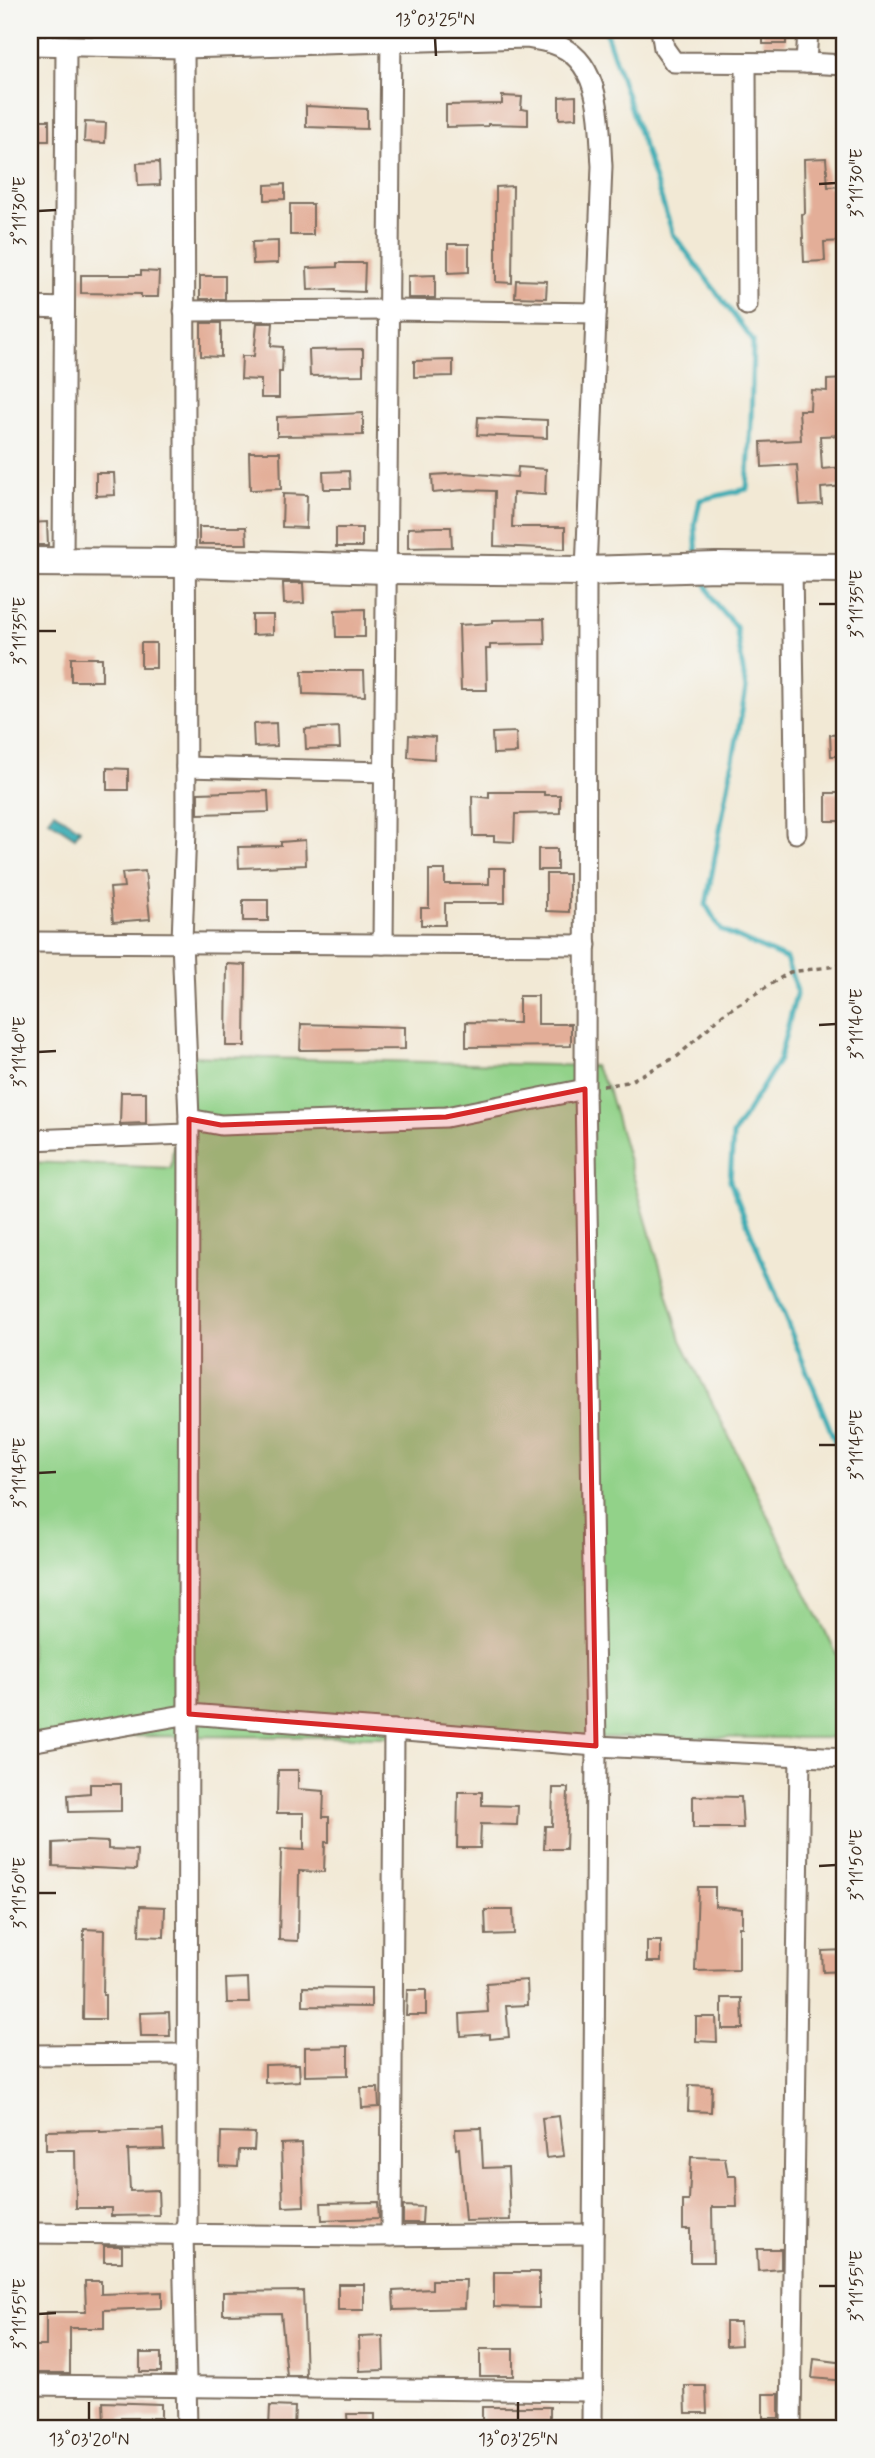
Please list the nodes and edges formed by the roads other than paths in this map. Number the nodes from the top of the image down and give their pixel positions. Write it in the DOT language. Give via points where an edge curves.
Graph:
graph roads {
  1 [pos="661,30"];
  2 [pos="808,30"];
  3 [pos="391,36"];
  4 [pos="184,39"];
  5 [pos="30,45"];
  6 [pos="66,46"];
  7 [pos="806,63"];
  8 [pos="746,64"];
  9 [pos="845,65"];
  10 [pos="747,305"];
  11 [pos="30,307"];
  12 [pos="64,308"];
  13 [pos="390,310"];
  14 [pos="184,311"];
  15 [pos="596,313"];
  16 [pos="30,562"];
  17 [pos="63,563"];
  18 [pos="186,563"];
  19 [pos="792,567"];
  20 [pos="845,568"];
  21 [pos="387,569"];
  22 [pos="586,571"];
  23 [pos="186,767"];
  24 [pos="385,772"];
  25 [pos="796,833"];
  26 [pos="30,942"];
  27 [pos="182,942"];
  28 [pos="383,944"];
  29 [pos="586,946"];
  30 [pos="585,1089"];
  31 [pos="188,1127"];
  32 [pos="30,1140"];
  33 [pos="189,1714"];
  34 [pos="394,1730"];
  35 [pos="30,1742"];
  36 [pos="597,1746"];
  37 [pos="800,1755"];
  38 [pos="845,1758"];
  39 [pos="187,2054"];
  40 [pos="30,2055"];
  41 [pos="30,2233"];
  42 [pos="183,2234"];
  43 [pos="593,2234"];
  44 [pos="391,2236"];
  45 [pos="30,2385"];
  46 [pos="187,2386"];
  47 [pos="592,2391"];
  48 [pos="187,2428"];
  49 [pos="592,2428"];
  50 [pos="792,2428"];
  1 -- 8 [label="street" via="664,48 674,62"];
  2 -- 7 [label="street"];
  3 -- 4 [label="street"];
  3 -- 13 [label="street"];
  3 -- 15 [label="street" via="527,38 556,45 579,60 593,83 598,116 601,166"];
  4 -- 6 [label="street"];
  4 -- 14 [label="street"];
  5 -- 6 [label="street"];
  6 -- 12 [label="street"];
  7 -- 8 [label="street"];
  7 -- 9 [label="street"];
  8 -- 10 [label="street"];
  11 -- 12 [label="street"];
  12 -- 17 [label="street"];
  13 -- 14 [label="street"];
  13 -- 15 [label="street"];
  13 -- 21 [label="street"];
  14 -- 18 [label="street"];
  15 -- 22 [label="street"];
  16 -- 17 [label="main road"];
  17 -- 18 [label="main road"];
  18 -- 21 [label="main road"];
  18 -- 23 [label="street"];
  19 -- 20 [label="main road"];
  19 -- 22 [label="main road"];
  19 -- 25 [label="street"];
  21 -- 22 [label="main road"];
  21 -- 24 [label="street"];
  22 -- 29 [label="street"];
  23 -- 24 [label="street"];
  23 -- 27 [label="street"];
  24 -- 28 [label="street"];
  26 -- 27 [label="street"];
  27 -- 28 [label="street"];
  27 -- 31 [label="street"];
  28 -- 29 [label="street"];
  29 -- 30 [label="street"];
  30 -- 31 [label="street" via="446,1117"];
  30 -- 36 [label="street"];
  31 -- 32 [label="street"];
  31 -- 33 [label="street"];
  33 -- 34 [label="street"];
  33 -- 35 [label="street"];
  33 -- 39 [label="street"];
  34 -- 36 [label="street"];
  34 -- 44 [label="street"];
  36 -- 37 [label="street"];
  36 -- 43 [label="street"];
  37 -- 38 [label="street"];
  37 -- 50 [label="street"];
  39 -- 40 [label="street"];
  39 -- 42 [label="street" via="187,2222"];
  41 -- 42 [label="street"];
  42 -- 44 [label="street"];
  42 -- 46 [label="street"];
  43 -- 44 [label="street"];
  43 -- 47 [label="street"];
  45 -- 46 [label="street"];
  46 -- 47 [label="street"];
  46 -- 48 [label="street"];
  47 -- 49 [label="street"];
}
